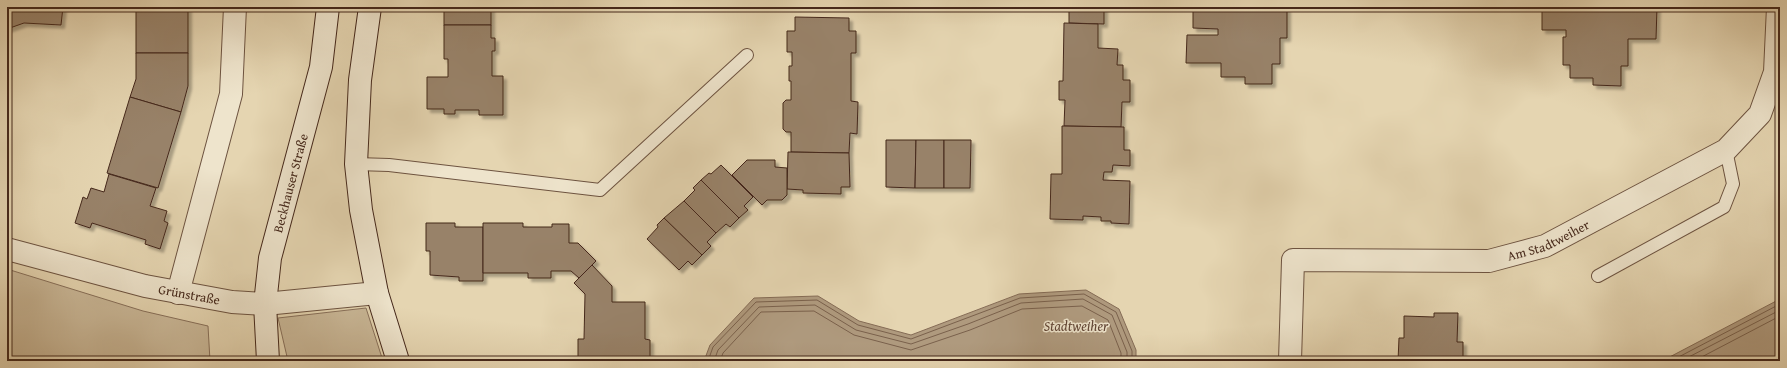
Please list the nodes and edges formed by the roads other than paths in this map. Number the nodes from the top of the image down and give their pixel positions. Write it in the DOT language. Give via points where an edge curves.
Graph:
graph roads {
  1 [pos="234,7"];
  2 [pos="328,7"];
  3 [pos="370,7"];
  4 [pos="1778,7"];
  5 [pos="747,55"];
  6 [pos="1726,150"];
  7 [pos="356,164"];
  8 [pos="7,249"];
  9 [pos="1598,276"];
  10 [pos="178,293"];
  11 [pos="377,293"];
  12 [pos="265,304"];
  13 [pos="268,361"];
  14 [pos="398,361"];
  15 [pos="1290,361"];
  1 -- 10 [label="street" via="231,94"];
  2 -- 12 [label="street, Beckhauser Straße" via="321,67 270,258"];
  3 -- 7 [label="street" via="360,80"];
  4 -- 6 [label="street, Am Stadtweiher" via="1775,72 1760,114"];
  5 -- 7 [label="lane" via="600,190 388,165"];
  6 -- 9 [label="lane" via="1733,184 1724,207"];
  6 -- 15 [label="street, Am Stadtweiher" via="1545,246 1489,261 1293,260"];
  7 -- 11 [label="street" via="361,210"];
  8 -- 10 [label="street, Grünstraße"];
  10 -- 12 [label="street, Grünstraße" via="232,302"];
  11 -- 12 [label="street, Grünstraße"];
  11 -- 14 [label="street"];
  12 -- 13 [label="street, Beckhauser Straße"];
}
